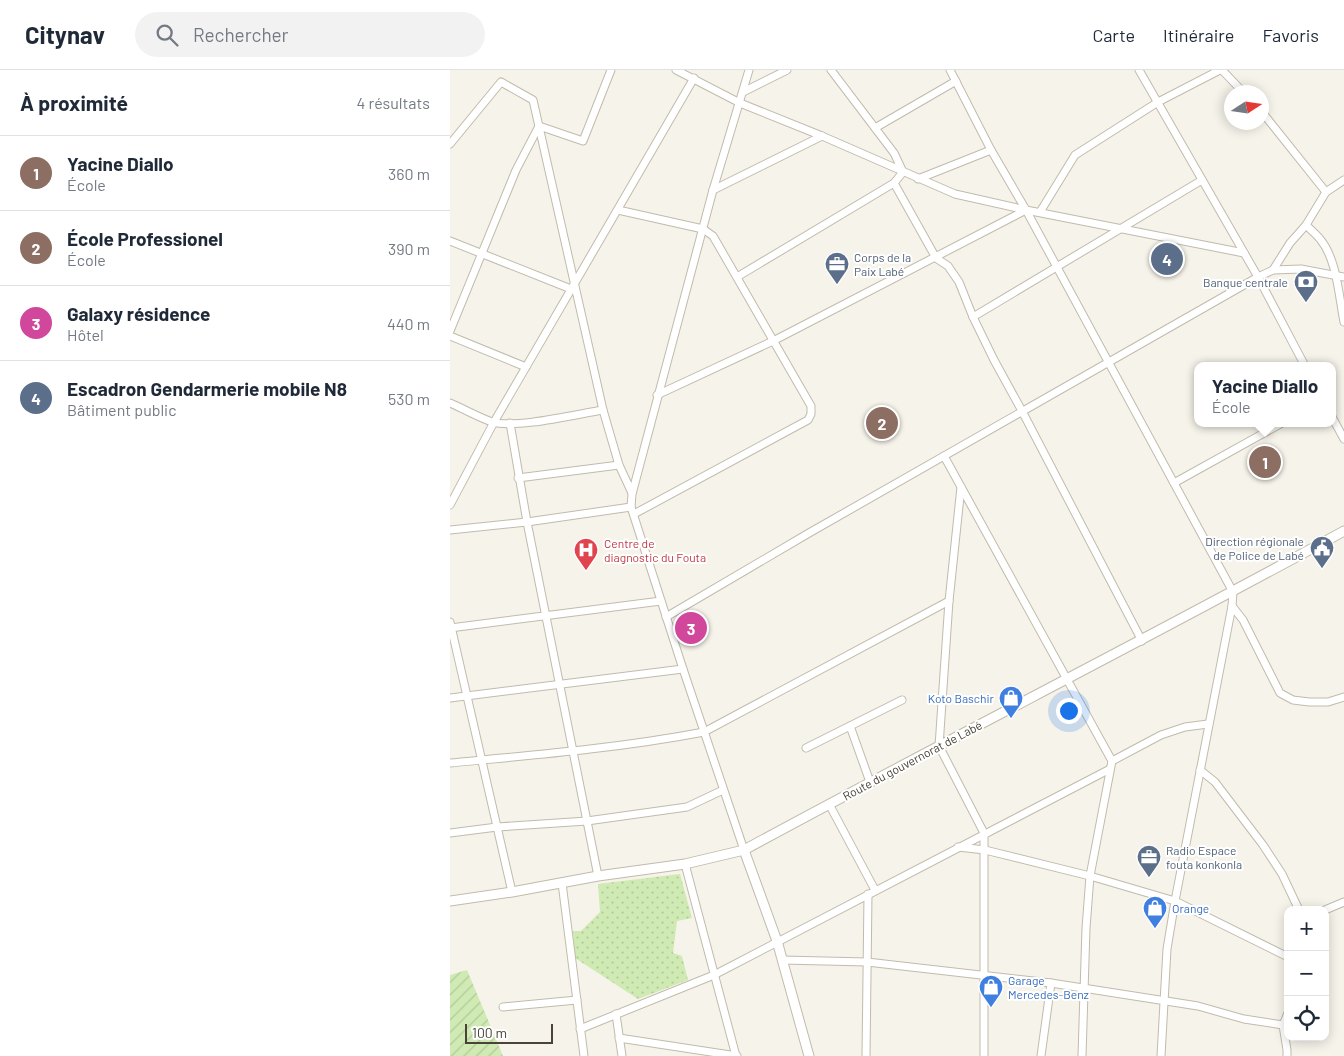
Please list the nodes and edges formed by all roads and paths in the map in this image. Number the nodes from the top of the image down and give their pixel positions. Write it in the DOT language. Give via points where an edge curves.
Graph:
graph roads {
  1 [pos="611,70"];
  2 [pos="676,70"];
  3 [pos="749,70"];
  4 [pos="787,70"];
  5 [pos="831,70"];
  6 [pos="950,70"];
  7 [pos="1139,70"];
  8 [pos="1221,70"];
  9 [pos="694,78"];
  10 [pos="956,81"];
  11 [pos="1236,85"];
  12 [pos="743,92"];
  13 [pos="1158,102"];
  14 [pos="740,103"];
  15 [pos="1269,121"];
  16 [pos="539,126"];
  17 [pos="875,128"];
  18 [pos="822,136"];
  19 [pos="450,144"];
  20 [pos="991,150"];
  21 [pos="903,172"];
  22 [pos="918,179"];
  23 [pos="1202,180"];
  24 [pos="1344,180"];
  25 [pos="894,183"];
  26 [pos="713,190"];
  27 [pos="1326,192"];
  28 [pos="618,210"];
  29 [pos="1026,210"];
  30 [pos="1040,212"];
  31 [pos="1306,225"];
  32 [pos="1120,228"];
  33 [pos="703,229"];
  34 [pos="450,241"];
  35 [pos="482,252"];
  36 [pos="1244,253"];
  37 [pos="936,258"];
  38 [pos="1056,266"];
  39 [pos="1273,270"];
  40 [pos="1335,275"];
  41 [pos="737,277"];
  42 [pos="1258,277"];
  43 [pos="1344,277"];
  44 [pos="573,287"];
  45 [pos="973,317"];
  46 [pos="1344,322"];
  47 [pos="450,331"];
  48 [pos="450,336"];
  49 [pos="773,341"];
  50 [pos="1109,362"];
  51 [pos="1303,362"];
  52 [pos="526,367"];
  53 [pos="657,395"];
  54 [pos="450,403"];
  55 [pos="603,410"];
  56 [pos="1022,412"];
  57 [pos="494,422"];
  58 [pos="510,423"];
  59 [pos="1336,424"];
  60 [pos="1275,427"];
  61 [pos="1344,439"];
  62 [pos="944,456"];
  63 [pos="619,465"];
  64 [pos="518,478"];
  65 [pos="1174,483"];
  66 [pos="960,487"];
  67 [pos="632,494"];
  68 [pos="450,505"];
  69 [pos="632,511"];
  70 [pos="527,522"];
  71 [pos="450,530"];
  72 [pos="1344,531"];
  73 [pos="1233,592"];
  74 [pos="661,601"];
  75 [pos="949,601"];
  76 [pos="1232,606"];
  77 [pos="546,617"];
  78 [pos="666,617"];
  79 [pos="450,626"];
  80 [pos="1142,641"];
  81 [pos="683,669"];
  82 [pos="1066,678"];
  83 [pos="560,684"];
  84 [pos="466,696"];
  85 [pos="1344,697"];
  86 [pos="450,698"];
  87 [pos="902,700"];
  88 [pos="1208,724"];
  89 [pos="850,726"];
  90 [pos="704,732"];
  91 [pos="938,746"];
  92 [pos="806,748"];
  93 [pos="573,752"];
  94 [pos="481,760"];
  95 [pos="450,763"];
  96 [pos="1111,765"];
  97 [pos="1200,770"];
  98 [pos="870,782"];
  99 [pos="723,790"];
  100 [pos="829,804"];
  101 [pos="587,821"];
  102 [pos="497,827"];
  103 [pos="450,833"];
  104 [pos="984,833"];
  105 [pos="958,847"];
  106 [pos="744,850"];
  107 [pos="985,850"];
  108 [pos="685,864"];
  109 [pos="598,876"];
  110 [pos="1090,876"];
  111 [pos="562,883"];
  112 [pos="512,892"];
  113 [pos="871,892"];
  114 [pos="1174,900"];
  115 [pos="450,901"];
  116 [pos="1344,902"];
  117 [pos="1297,906"];
  118 [pos="1329,908"];
  119 [pos="777,941"];
  120 [pos="1284,955"];
  121 [pos="782,960"];
  122 [pos="867,962"];
  123 [pos="714,975"];
  124 [pos="985,976"];
  125 [pos="1051,983"];
  126 [pos="1084,988"];
  127 [pos="577,1000"];
  128 [pos="1164,1000"];
  129 [pos="503,1007"];
  130 [pos="616,1014"];
  131 [pos="1283,1025"];
  132 [pos="580,1029"];
  133 [pos="619,1038"];
  134 [pos="584,1056"];
  135 [pos="622,1056"];
  136 [pos="736,1056"];
  137 [pos="809,1056"];
  138 [pos="866,1056"];
  139 [pos="984,1056"];
  140 [pos="1041,1056"];
  141 [pos="1082,1056"];
  142 [pos="1161,1056"];
  143 [pos="1286,1056"];
  1 -- 16 [label="street" via="582,141"];
  2 -- 9 [label="street"];
  3 -- 12 [label="street"];
  4 -- 12 [label="street"];
  5 -- 17 [label="street"];
  6 -- 10 [label="street"];
  7 -- 13 [label="street"];
  8 -- 11 [label="street"];
  8 -- 13 [label="street"];
  9 -- 14 [label="street"];
  9 -- 28 [label="street"];
  10 -- 17 [label="street"];
  10 -- 20 [label="street"];
  12 -- 14 [label="street"];
  13 -- 23 [label="street"];
  13 -- 30 [label="street" via="1075,155"];
  14 -- 18 [label="street"];
  14 -- 26 [label="street"];
  15 -- 27 [label="street"];
  16 -- 19 [label="street" via="533,100 501,82"];
  16 -- 35 [label="street" via="516,170"];
  16 -- 44 [label="street"];
  17 -- 21 [label="street" via="894,153"];
  18 -- 21 [label="street"];
  18 -- 26 [label="street"];
  20 -- 22 [label="street"];
  20 -- 29 [label="street"];
  21 -- 22 [label="street"];
  21 -- 25 [label="street"];
  22 -- 29 [label="street" via="955,194"];
  23 -- 32 [label="street"];
  23 -- 36 [label="street"];
  24 -- 27 [label="street"];
  25 -- 37 [label="street"];
  25 -- 41 [label="street"];
  26 -- 33 [label="street"];
  27 -- 31 [label="street"];
  28 -- 33 [label="street"];
  28 -- 44 [label="street"];
  29 -- 30 [label="street"];
  29 -- 37 [label="street"];
  29 -- 38 [label="street"];
  30 -- 32 [label="street"];
  31 -- 39 [label="street"];
  31 -- 40 [label="street" via="1321,240"];
  32 -- 36 [label="street"];
  32 -- 38 [label="street"];
  33 -- 41 [label="street" via="713,236"];
  33 -- 53 [label="street"];
  34 -- 35 [label="street"];
  35 -- 44 [label="street"];
  35 -- 47 [label="street"];
  36 -- 42 [label="street"];
  37 -- 45 [label="street" via="948,266 960,282"];
  37 -- 49 [label="street"];
  38 -- 45 [label="street"];
  38 -- 50 [label="street"];
  39 -- 40 [label="street" via="1301,269"];
  39 -- 42 [label="street"];
  40 -- 43 [label="street"];
  40 -- 46 [label="street"];
  41 -- 49 [label="street"];
  42 -- 50 [label="street"];
  42 -- 51 [label="street"];
  44 -- 52 [label="street"];
  44 -- 55 [label="street"];
  45 -- 56 [label="street"];
  48 -- 52 [label="street"];
  49 -- 53 [label="street"];
  49 -- 69 [label="street" via="811,406 808,420"];
  50 -- 56 [label="street"];
  50 -- 65 [label="street"];
  52 -- 57 [label="street"];
  53 -- 67 [label="street"];
  54 -- 57 [label="street"];
  55 -- 58 [label="street"];
  55 -- 63 [label="street"];
  56 -- 62 [label="street"];
  56 -- 80 [label="street"];
  57 -- 58 [label="street"];
  57 -- 68 [label="street"];
  58 -- 64 [label="street"];
  59 -- 61 [label="street"];
  60 -- 65 [label="street"];
  62 -- 66 [label="street"];
  62 -- 78 [label="street"];
  63 -- 64 [label="street"];
  63 -- 67 [label="street"];
  64 -- 70 [label="street"];
  65 -- 73 [label="street"];
  66 -- 75 [label="street"];
  66 -- 82 [label="street"];
  67 -- 69 [label="street"];
  69 -- 70 [label="street"];
  69 -- 74 [label="street"];
  70 -- 71 [label="street"];
  70 -- 77 [label="street"];
  72 -- 73 [label="street, Route du gouvernorat de Labé"];
  73 -- 76 [label="street"];
  73 -- 80 [label="street, Route du gouvernorat de Labé"];
  74 -- 77 [label="street"];
  74 -- 78 [label="street"];
  75 -- 90 [label="street"];
  75 -- 91 [label="street"];
  76 -- 85 [label="street" via="1243,620 1280,693 1292,700 1309,702 1328,702"];
  76 -- 88 [label="street"];
  77 -- 79 [label="street"];
  77 -- 83 [label="street"];
  78 -- 81 [label="street"];
  79 -- 84 [label="street"];
  80 -- 82 [label="street, Route du gouvernorat de Labé"];
  81 -- 83 [label="street"];
  81 -- 90 [label="street"];
  82 -- 91 [label="street, Route du gouvernorat de Labé"];
  82 -- 96 [label="street"];
  83 -- 84 [label="street"];
  83 -- 93 [label="street"];
  84 -- 86 [label="street"];
  84 -- 94 [label="street"];
  87 -- 89 [label="street"];
  88 -- 96 [label="street" via="1185,726 1161,735"];
  88 -- 97 [label="street"];
  89 -- 92 [label="street"];
  89 -- 98 [label="street"];
  90 -- 93 [label="street"];
  90 -- 99 [label="street"];
  91 -- 98 [label="street, Route du gouvernorat de Labé"];
  91 -- 104 [label="street"];
  93 -- 94 [label="street"];
  93 -- 101 [label="street"];
  94 -- 95 [label="street"];
  94 -- 102 [label="street"];
  96 -- 104 [label="street"];
  96 -- 110 [label="street"];
  97 -- 114 [label="street"];
  97 -- 117 [label="street" via="1215,782 1263,845"];
  98 -- 100 [label="street, Route du gouvernorat de Labé"];
  99 -- 101 [label="street" via="687,807"];
  99 -- 106 [label="street"];
  100 -- 106 [label="street, Route du gouvernorat de Labé"];
  100 -- 113 [label="street"];
  101 -- 102 [label="street"];
  101 -- 109 [label="street"];
  102 -- 103 [label="street"];
  102 -- 112 [label="street"];
  104 -- 105 [label="street"];
  104 -- 107 [label="street"];
  105 -- 107 [label="street"];
  105 -- 113 [label="street"];
  106 -- 108 [label="street, Route du gouvernorat de Labé"];
  106 -- 119 [label="street"];
  107 -- 110 [label="street"];
  107 -- 124 [label="street"];
  108 -- 109 [label="street, Route du gouvernorat de Labé"];
  108 -- 123 [label="street"];
  109 -- 111 [label="street, Route du gouvernorat de Labé"];
  110 -- 114 [label="street"];
  110 -- 126 [label="street"];
  111 -- 112 [label="street, Route du gouvernorat de Labé"];
  111 -- 127 [label="street"];
  112 -- 115 [label="street, Route du gouvernorat de Labé"];
  113 -- 119 [label="street"];
  113 -- 122 [label="street"];
  114 -- 120 [label="street"];
  114 -- 128 [label="street"];
  116 -- 118 [label="street"];
  119 -- 121 [label="street"];
  119 -- 123 [label="street"];
  121 -- 122 [label="street"];
  121 -- 137 [label="street"];
  122 -- 124 [label="street"];
  122 -- 138 [label="street"];
  123 -- 130 [label="street"];
  123 -- 136 [label="street"];
  124 -- 125 [label="street"];
  124 -- 139 [label="street"];
  125 -- 126 [label="street"];
  125 -- 140 [label="street"];
  126 -- 128 [label="street"];
  126 -- 141 [label="street"];
  127 -- 129 [label="street"];
  127 -- 132 [label="street"];
  128 -- 131 [label="street"];
  128 -- 142 [label="street"];
  130 -- 132 [label="street"];
  130 -- 133 [label="street"];
  131 -- 143 [label="street"];
  132 -- 134 [label="street"];
  133 -- 135 [label="street"];
  133 -- 136 [label="street"];
}
